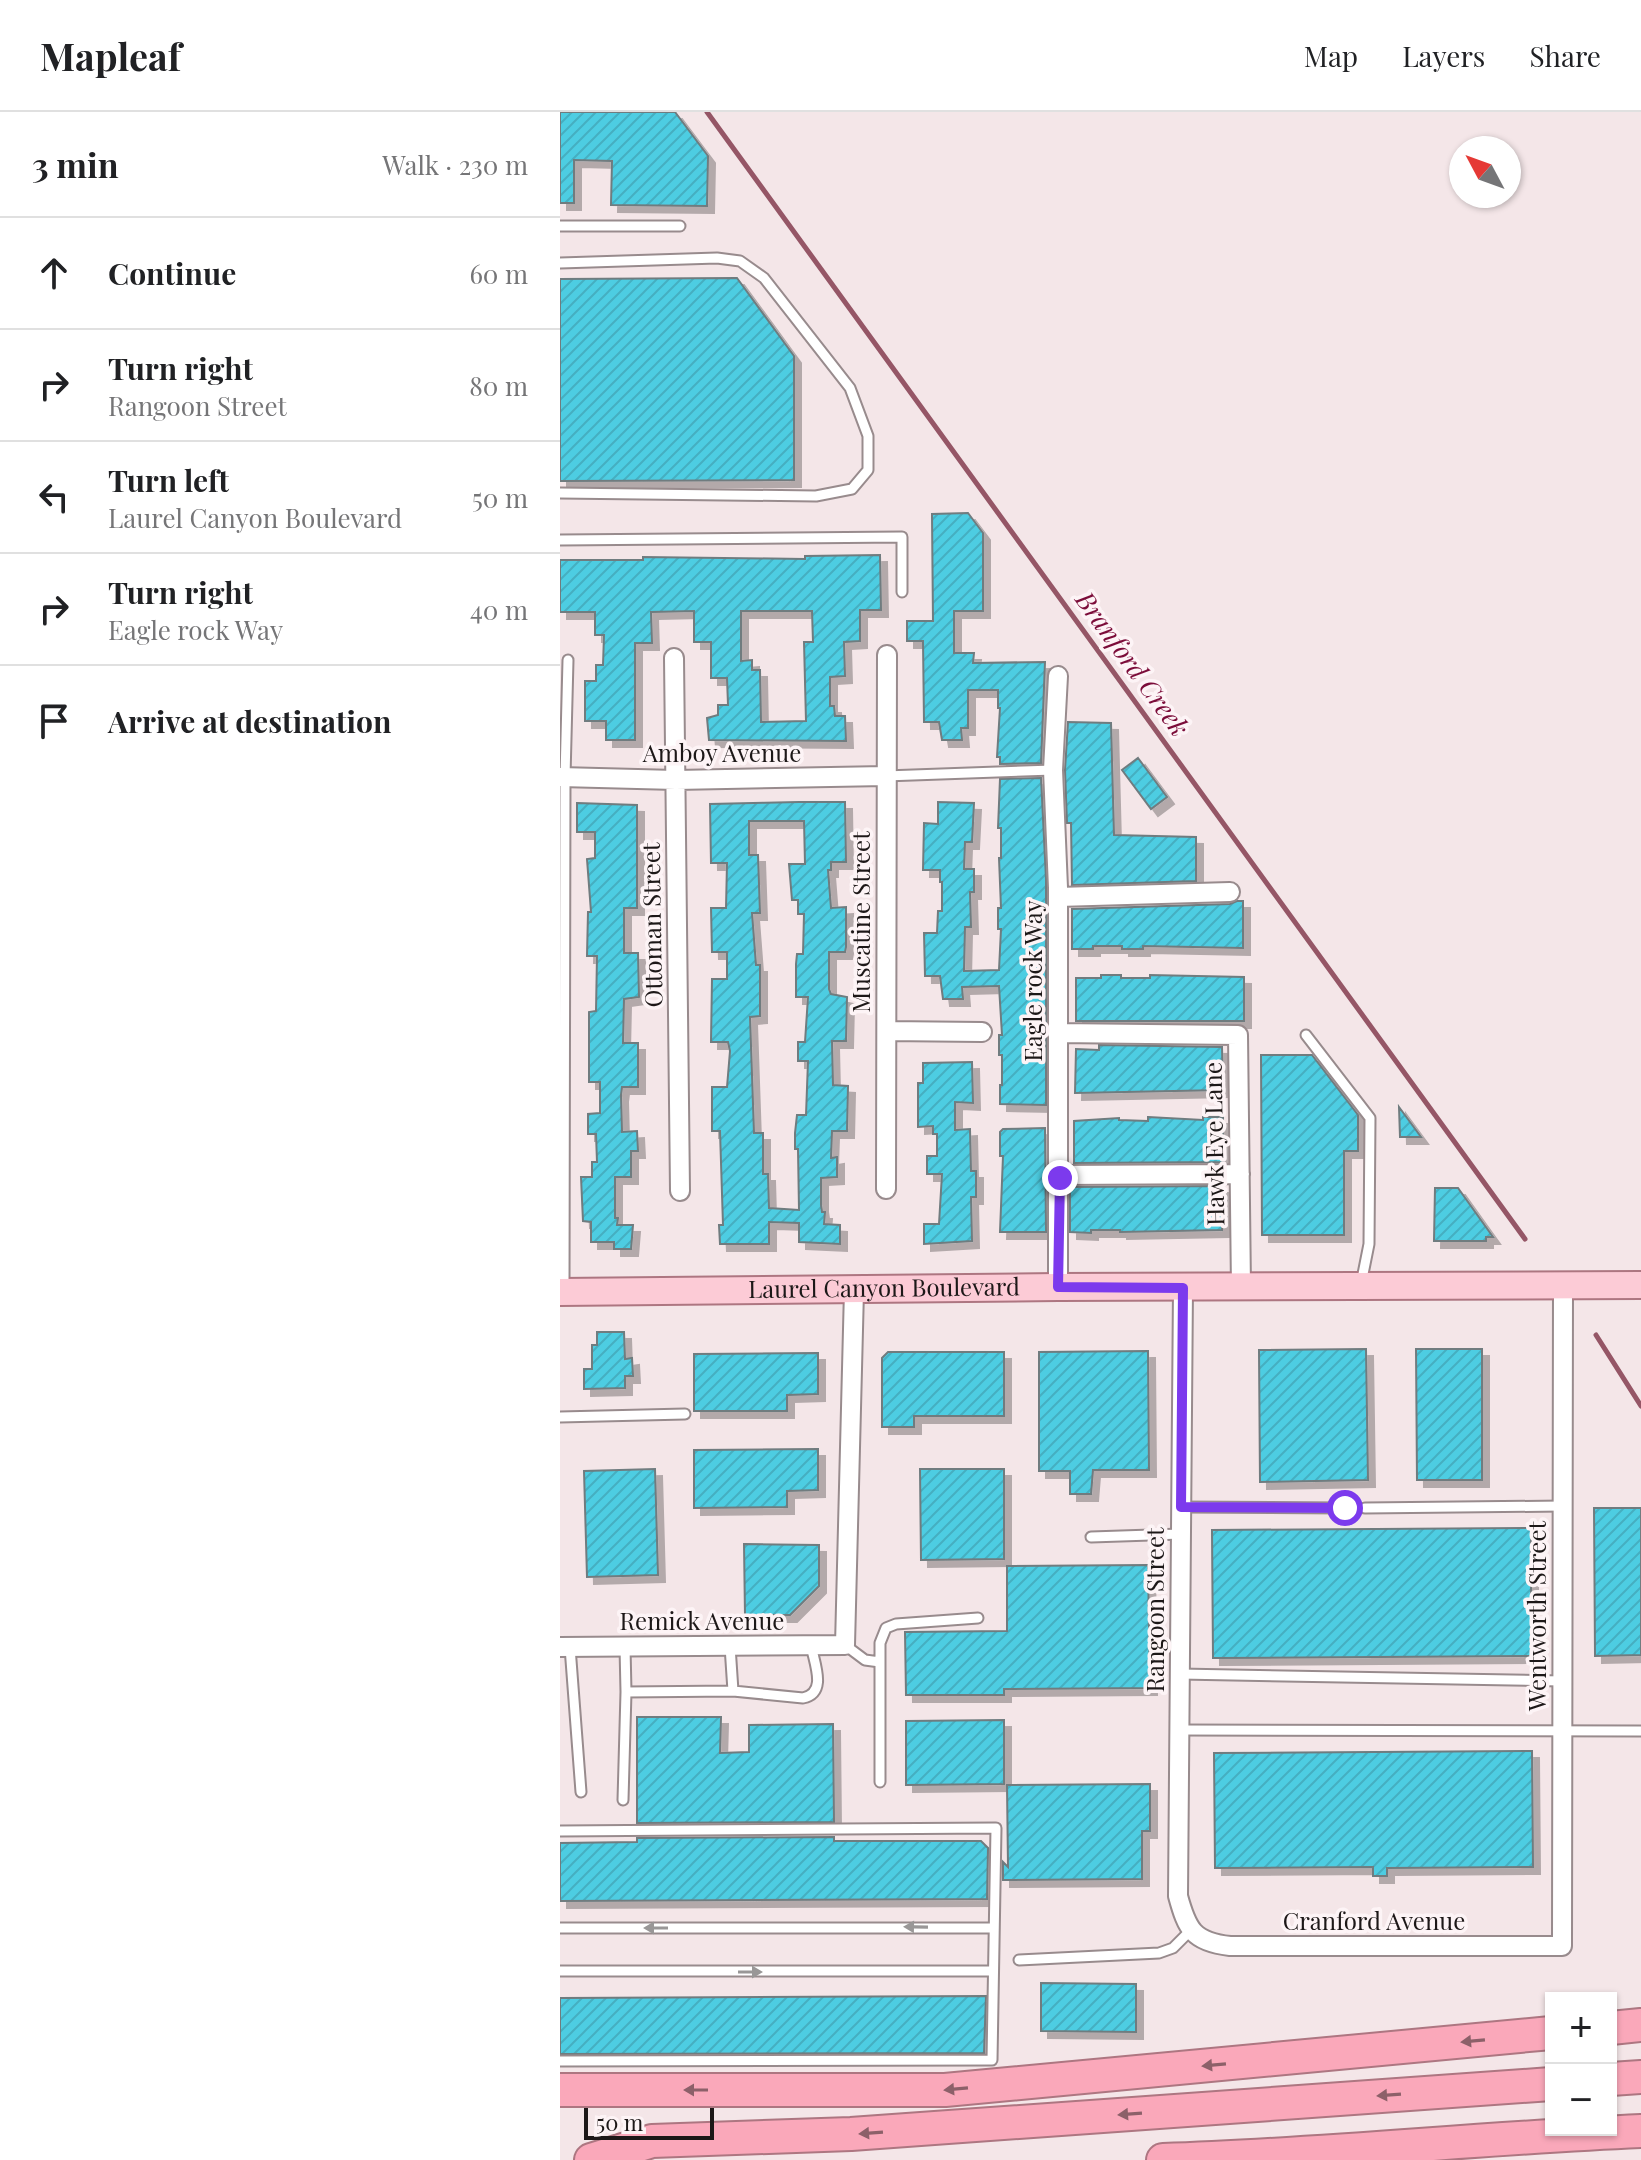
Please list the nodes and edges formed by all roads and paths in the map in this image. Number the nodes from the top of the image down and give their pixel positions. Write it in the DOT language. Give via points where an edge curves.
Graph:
graph roads {
  1 [pos="560,226"];
  2 [pos="680,226"];
  3 [pos="560,263"];
  4 [pos="560,493"];
  5 [pos="560,540"];
  6 [pos="902,592"];
  7 [pos="887,655"];
  8 [pos="674,658"];
  9 [pos="568,660"];
  10 [pos="1058,676"];
  11 [pos="1053,770"];
  12 [pos="885,776"];
  13 [pos="562,777"];
  14 [pos="676,780"];
  15 [pos="1230,892"];
  16 [pos="1058,897"];
  17 [pos="887,1031"];
  18 [pos="982,1032"];
  19 [pos="1057,1033"];
  20 [pos="1306,1035"];
  21 [pos="562,1171"];
  22 [pos="1240,1174"];
  23 [pos="1059,1175"];
  24 [pos="886,1189"];
  25 [pos="680,1191"];
  26 [pos="1641,1285"];
  27 [pos="1563,1286"];
  28 [pos="1058,1287"];
  29 [pos="1361,1287"];
  30 [pos="1183,1288"];
  31 [pos="1241,1288"];
  32 [pos="854,1290"];
  33 [pos="562,1292"];
  34 [pos="685,1414"];
  35 [pos="560,1417"];
  36 [pos="1563,1506"];
  37 [pos="1181,1507"];
  38 [pos="1345,1508"];
  39 [pos="1365,1508"];
  40 [pos="1181,1534"];
  41 [pos="1091,1537"];
  42 [pos="978,1618"];
  43 [pos="811,1645"];
  44 [pos="845,1645"];
  45 [pos="730,1646"];
  46 [pos="565,1647"];
  47 [pos="625,1647"];
  48 [pos="880,1662"];
  49 [pos="1180,1674"];
  50 [pos="1562,1681"];
  51 [pos="733,1691"];
  52 [pos="626,1692"];
  53 [pos="560,1695"];
  54 [pos="574,1695"];
  55 [pos="1179,1730"];
  56 [pos="1562,1731"];
  57 [pos="1641,1731"];
  58 [pos="880,1782"];
  59 [pos="581,1792"];
  60 [pos="623,1800"];
  61 [pos="560,1831"];
  62 [pos="560,1928"];
  63 [pos="994,1928"];
  64 [pos="1190,1931"];
  65 [pos="1562,1946"];
  66 [pos="1019,1960"];
  67 [pos="560,1971"];
  68 [pos="993,1971"];
  69 [pos="1641,2025"];
  70 [pos="1617,2027"];
  71 [pos="1545,2034"];
  72 [pos="560,2061"];
  73 [pos="1641,2077"];
  74 [pos="1617,2079"];
  75 [pos="1545,2084"];
  76 [pos="560,2090"];
  77 [pos="1641,2131"];
  78 [pos="591,2160"];
  79 [pos="1163,2160"];
  1 -- 2 [label="lane"];
  3 -- 4 [label="lane" via="740,261 764,278 850,388 868,436 868,470 852,489 816,496"];
  5 -- 6 [label="lane" via="902,537"];
  7 -- 12 [label="street, Muscatine Street"];
  8 -- 14 [label="street, Ottoman Street"];
  9 -- 13 [label="lane"];
  10 -- 11 [label="street, Eagle rock Way"];
  11 -- 12 [label="lane"];
  11 -- 16 [label="street, Eagle rock Way"];
  12 -- 14 [label="street, Amboy Avenue"];
  12 -- 17 [label="street, Muscatine Street"];
  13 -- 14 [label="street, Amboy Avenue"];
  13 -- 21 [label="lane"];
  14 -- 25 [label="street, Ottoman Street"];
  15 -- 16 [label="street"];
  16 -- 19 [label="street, Eagle rock Way"];
  17 -- 18 [label="street"];
  17 -- 24 [label="street, Muscatine Street"];
  19 -- 22 [label="street, Hawk Eye Lane" via="1238,1035"];
  19 -- 23 [label="street, Eagle rock Way"];
  20 -- 29 [label="lane" via="1370,1118 1369,1244"];
  21 -- 33 [label="lane"];
  22 -- 23 [label="street"];
  22 -- 31 [label="street, Hawk Eye Lane"];
  23 -- 28 [label="street, Eagle rock Way"];
  26 -- 27 [label="main road, Laurel Canyon Boulevard"];
  27 -- 29 [label="main road, Laurel Canyon Boulevard"];
  27 -- 36 [label="street, Wentworth Street"];
  28 -- 30 [label="main road, Laurel Canyon Boulevard"];
  28 -- 32 [label="main road, Laurel Canyon Boulevard"];
  29 -- 31 [label="main road, Laurel Canyon Boulevard"];
  30 -- 31 [label="main road, Laurel Canyon Boulevard"];
  30 -- 37 [label="street, Rangoon Street"];
  32 -- 33 [label="main road, Laurel Canyon Boulevard"];
  32 -- 44 [label="street"];
  34 -- 35 [label="lane"];
  36 -- 39 [label="lane"];
  36 -- 50 [label="street, Wentworth Street"];
  37 -- 38 [label="lane"];
  37 -- 40 [label="street, Rangoon Street"];
  40 -- 41 [label="lane"];
  40 -- 49 [label="street, Rangoon Street"];
  42 -- 48 [label="lane" via="886,1628"];
  43 -- 44 [label="street, Remick Avenue"];
  43 -- 45 [label="street, Remick Avenue"];
  43 -- 51 [label="lane" via="819,1685 810,1697"];
  44 -- 48 [label="lane" via="865,1660"];
  45 -- 47 [label="street, Remick Avenue"];
  45 -- 51 [label="lane"];
  46 -- 47 [label="street, Remick Avenue"];
  46 -- 54 [label="lane"];
  47 -- 52 [label="lane"];
  48 -- 58 [label="lane"];
  49 -- 50 [label="lane"];
  49 -- 55 [label="street, Rangoon Street"];
  50 -- 56 [label="street, Wentworth Street"];
  51 -- 52 [label="lane"];
  52 -- 60 [label="lane"];
  53 -- 54 [label="lane"];
  54 -- 59 [label="lane"];
  55 -- 56 [label="lane"];
  55 -- 64 [label="street, Rangoon Street" via="1178,1896"];
  56 -- 57 [label="lane"];
  56 -- 65 [label="street, Wentworth Street"];
  61 -- 63 [label="lane" via="996,1828"];
  63 -- 62 [label="lane, one-way"];
  63 -- 68 [label="lane"];
  64 -- 65 [label="street, Cranford Avenue" via="1203,1941 1230,1946"];
  64 -- 66 [label="lane" via="1173,1948 1159,1953"];
  67 -- 68 [label="lane, one-way"];
  68 -- 72 [label="lane" via="992,2060"];
  69 -- 70 [label="highway"];
  71 -- 76 [label="highway, one-way" via="945,2090"];
  73 -- 74 [label="highway"];
  75 -- 78 [label="highway, one-way" via="851,2134 652,2141"];
  77 -- 79 [label="highway"];
}
